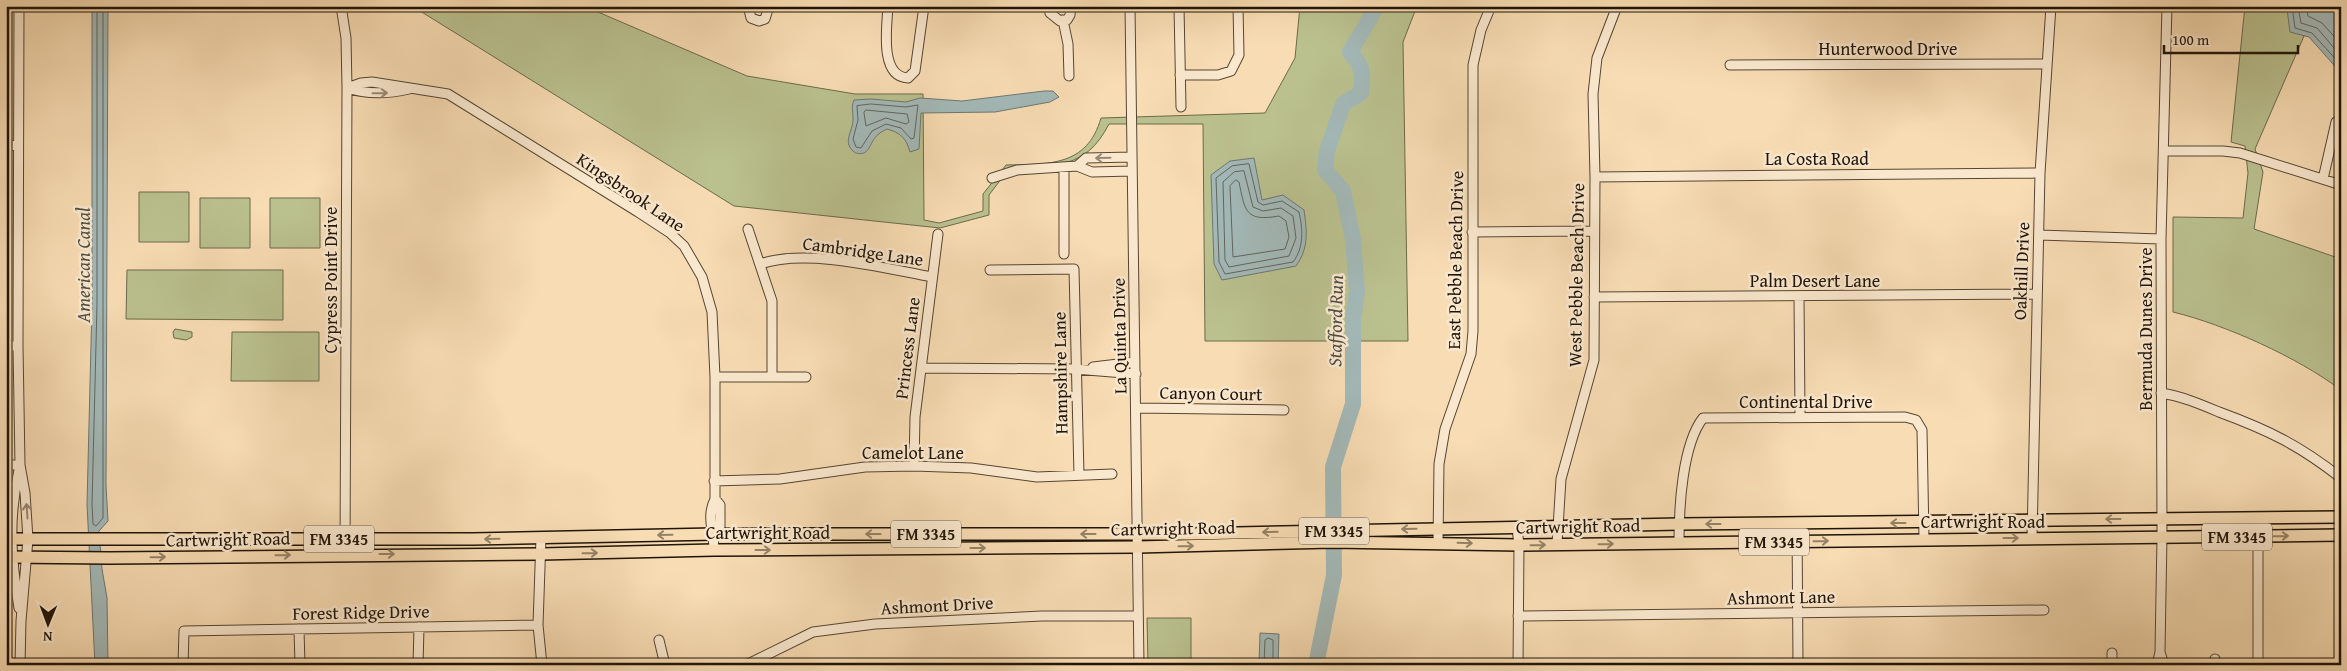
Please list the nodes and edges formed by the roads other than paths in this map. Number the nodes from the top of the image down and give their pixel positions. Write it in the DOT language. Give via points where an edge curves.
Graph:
graph roads {
  1 [pos="19,6"];
  2 [pos="341,6"];
  3 [pos="748,6"];
  4 [pos="769,6"];
  5 [pos="888,6"];
  6 [pos="924,6"];
  7 [pos="1048,6"];
  8 [pos="1070,6"];
  9 [pos="1130,6"];
  10 [pos="1179,6"];
  11 [pos="1238,6"];
  12 [pos="1491,6"];
  13 [pos="1617,6"];
  14 [pos="2051,6"];
  15 [pos="2167,6"];
  16 [pos="1062,21"];
  17 [pos="2046,64"];
  18 [pos="1730,65"];
  19 [pos="1180,74"];
  20 [pos="1069,76"];
  21 [pos="347,88"];
  22 [pos="1181,107"];
  23 [pos="2336,122"];
  24 [pos="18,145"];
  25 [pos="6,146"];
  26 [pos="2164,151"];
  27 [pos="1132,157"];
  28 [pos="1077,166"];
  29 [pos="1064,167"];
  30 [pos="1132,171"];
  31 [pos="2040,173"];
  32 [pos="1595,176"];
  33 [pos="992,178"];
  34 [pos="2323,179"];
  35 [pos="2341,185"];
  36 [pos="748,229"];
  37 [pos="1593,231"];
  38 [pos="1472,232"];
  39 [pos="938,234"];
  40 [pos="2039,234"];
  41 [pos="2161,238"];
  42 [pos="1064,254"];
  43 [pos="760,264"];
  44 [pos="990,270"];
  45 [pos="932,277"];
  46 [pos="2036,294"];
  47 [pos="1799,296"];
  48 [pos="1594,297"];
  49 [pos="6,346"];
  50 [pos="18,346"];
  51 [pos="1135,362"];
  52 [pos="921,368"];
  53 [pos="1075,369"];
  54 [pos="1136,374"];
  55 [pos="715,377"];
  56 [pos="772,377"];
  57 [pos="806,377"];
  58 [pos="2161,393"];
  59 [pos="1136,408"];
  60 [pos="1284,410"];
  61 [pos="1800,417"];
  62 [pos="20,464"];
  63 [pos="6,465"];
  64 [pos="914,466"];
  65 [pos="1112,474"];
  66 [pos="1079,475"];
  67 [pos="2341,478"];
  68 [pos="714,481"];
  69 [pos="2341,517"];
  70 [pos="2032,519"];
  71 [pos="2162,519"];
  72 [pos="1797,523"];
  73 [pos="1923,523"];
  74 [pos="1679,524"];
  75 [pos="1557,527"];
  76 [pos="1516,528"];
  77 [pos="1438,529"];
  78 [pos="714,534"];
  79 [pos="1137,534"];
  80 [pos="2341,535"];
  81 [pos="2162,536"];
  82 [pos="2258,536"];
  83 [pos="541,538"];
  84 [pos="1288,538"];
  85 [pos="2032,538"];
  86 [pos="9,539"];
  87 [pos="28,539"];
  88 [pos="345,539"];
  89 [pos="1924,539"];
  90 [pos="1796,541"];
  91 [pos="1438,542"];
  92 [pos="1678,542"];
  93 [pos="1557,544"];
  94 [pos="1519,545"];
  95 [pos="1138,547"];
  96 [pos="714,550"];
  97 [pos="345,554"];
  98 [pos="541,554"];
  99 [pos="9,557"];
  100 [pos="28,557"];
  101 [pos="2044,610"];
  102 [pos="1797,613"];
  103 [pos="1137,616"];
  104 [pos="1518,616"];
  105 [pos="21,621"];
  106 [pos="538,625"];
  107 [pos="419,627"];
  108 [pos="299,629"];
  109 [pos="659,640"];
  110 [pos="2160,652"];
  111 [pos="2112,653"];
  112 [pos="20,665"];
  113 [pos="183,665"];
  114 [pos="300,665"];
  115 [pos="418,665"];
  116 [pos="542,665"];
  117 [pos="665,665"];
  118 [pos="746,665"];
  119 [pos="1139,665"];
  120 [pos="1518,665"];
  121 [pos="1798,665"];
  122 [pos="2112,665"];
  123 [pos="2157,665"];
  124 [pos="2164,665"];
  125 [pos="2258,665"];
  1 -- 24 [label="street"];
  2 -- 21 [label="street, Cypress Point Drive" via="346,38"];
  3 -- 4 [label="street" via="751,18 759,21 764,19"];
  5 -- 6 [label="street" via="887,54 894,73 908,78 915,71"];
  7 -- 16 [label="street" via="1050,13"];
  8 -- 16 [label="street" via="1070,15"];
  9 -- 27 [label="street, La Quinta Drive"];
  10 -- 19 [label="street"];
  11 -- 19 [label="street" via="1239,55 1231,71 1218,75"];
  12 -- 38 [label="street, East Pebble Beach Drive" via="1473,65"];
  13 -- 32 [label="street, West Pebble Beach Drive" via="1597,58 1593,94"];
  14 -- 17 [label="street, Oakhill Drive"];
  15 -- 26 [label="street, Bermuda Dunes Drive"];
  16 -- 20 [label="street" via="1068,44"];
  17 -- 18 [label="street, Hunterwood Drive"];
  17 -- 31 [label="street, Oakhill Drive"];
  19 -- 22 [label="street"];
  21 -- 55 [label="street, Kingsbrook Lane" via="362,93 412,88 448,94 670,233 696,264 706,288 712,312"];
  21 -- 88 [label="street, Cypress Point Drive"];
  23 -- 34 [label="street"];
  24 -- 25 [label="street"];
  24 -- 50 [label="street"];
  26 -- 34 [label="street" via="2240,153"];
  26 -- 41 [label="street, Bermuda Dunes Drive"];
  27 -- 28 [label="street, one-way" via="1086,158"];
  27 -- 30 [label="street, La Quinta Drive"];
  28 -- 29 [label="street"];
  28 -- 30 [label="street" via="1092,172"];
  29 -- 33 [label="street" via="1018,170"];
  29 -- 42 [label="street"];
  30 -- 51 [label="street, La Quinta Drive"];
  31 -- 32 [label="street, La Costa Road"];
  31 -- 40 [label="street, Oakhill Drive"];
  32 -- 37 [label="street, West Pebble Beach Drive"];
  34 -- 35 [label="street"];
  36 -- 43 [label="street"];
  37 -- 38 [label="street"];
  37 -- 48 [label="street, West Pebble Beach Drive"];
  38 -- 77 [label="street, East Pebble Beach Drive" via="1471,354 1445,429 1439,464"];
  39 -- 45 [label="street, Princess Lane"];
  40 -- 41 [label="street"];
  40 -- 46 [label="street, Oakhill Drive"];
  41 -- 58 [label="street, Bermuda Dunes Drive"];
  43 -- 45 [label="street, Cambridge Lane" via="777,258 792,258 856,263"];
  43 -- 56 [label="street" via="772,302"];
  44 -- 53 [label="street, Hampshire Lane" via="1074,269"];
  45 -- 52 [label="street, Princess Lane"];
  46 -- 47 [label="street, Palm Desert Lane"];
  46 -- 70 [label="street, Oakhill Drive"];
  47 -- 48 [label="street, Palm Desert Lane"];
  47 -- 61 [label="street"];
  48 -- 75 [label="street, West Pebble Beach Drive" via="1594,360 1561,479"];
  49 -- 50 [label="street"];
  50 -- 62 [label="street"];
  51 -- 53 [label="street"];
  51 -- 54 [label="street, La Quinta Drive"];
  52 -- 53 [label="street"];
  52 -- 64 [label="street, Princess Lane"];
  53 -- 54 [label="street"];
  53 -- 66 [label="street, Hampshire Lane"];
  54 -- 59 [label="street, La Quinta Drive"];
  55 -- 56 [label="street"];
  55 -- 68 [label="street, Kingsbrook Lane"];
  56 -- 57 [label="street"];
  58 -- 67 [label="street" via="2272,432 2301,448"];
  58 -- 71 [label="street, Bermuda Dunes Drive"];
  59 -- 60 [label="street, Canyon Court"];
  59 -- 79 [label="street, La Quinta Drive"];
  61 -- 73 [label="street, Continental Drive" via="1905,417 1916,420 1922,430"];
  61 -- 74 [label="street, Continental Drive" via="1703,418 1696,428 1688,458"];
  62 -- 63 [label="street"];
  62 -- 86 [label="street"];
  87 -- 62 [label="street, one-way"];
  64 -- 66 [label="street, Camelot Lane" via="972,468 1037,476"];
  64 -- 68 [label="street, Camelot Lane" via="864,467 780,479"];
  65 -- 66 [label="street, Camelot Lane"];
  68 -- 78 [label="street, Kingsbrook Lane" via="715,499 710,527"];
  69 -- 71 [label="main road, Cartwright Road / FM 3345"];
  71 -- 70 [label="main road, Cartwright Road / FM 3345, one-way"];
  70 -- 73 [label="main road, Cartwright Road / FM 3345"];
  70 -- 85 [label="street, Oakhill Drive"];
  71 -- 81 [label="street, Bermuda Dunes Drive"];
  73 -- 72 [label="main road, Cartwright Road / FM 3345, one-way"];
  72 -- 74 [label="main road, Cartwright Road / FM 3345, one-way"];
  72 -- 90 [label="street"];
  73 -- 89 [label="street, Continental Drive"];
  74 -- 75 [label="main road, Cartwright Road / FM 3345"];
  74 -- 92 [label="street, Continental Drive"];
  75 -- 76 [label="main road, Cartwright Road / FM 3345"];
  75 -- 93 [label="street, West Pebble Beach Drive"];
  76 -- 77 [label="main road, Cartwright Road / FM 3345"];
  76 -- 94 [label="street"];
  77 -- 84 [label="main road, Cartwright Road / FM 3345, one-way"];
  77 -- 91 [label="street, East Pebble Beach Drive"];
  79 -- 78 [label="main road, Cartwright Road / FM 3345, one-way"];
  78 -- 83 [label="main road, Cartwright Road / FM 3345, one-way"];
  78 -- 96 [label="street, Kingsbrook Lane"];
  84 -- 79 [label="main road, Cartwright Road / FM 3345, one-way"];
  79 -- 95 [label="street, La Quinta Drive"];
  82 -- 80 [label="main road, Cartwright Road / FM 3345, one-way"];
  81 -- 82 [label="main road, Cartwright Road / FM 3345"];
  81 -- 85 [label="main road, Cartwright Road / FM 3345"];
  81 -- 110 [label="street, Bermuda Dunes Drive"];
  82 -- 125 [label="street"];
  83 -- 88 [label="main road, Cartwright Road / FM 3345, one-way"];
  83 -- 98 [label="street"];
  84 -- 91 [label="main road, Cartwright Road / FM 3345" via="1373,543"];
  95 -- 84 [label="main road, Cartwright Road / FM 3345, one-way"];
  89 -- 85 [label="main road, Cartwright Road / FM 3345, one-way"];
  86 -- 87 [label="main road, Cartwright Road / FM 3345"];
  86 -- 99 [label="street"];
  87 -- 88 [label="main road, Cartwright Road / FM 3345"];
  87 -- 100 [label="street"];
  88 -- 97 [label="street, Cypress Point Drive"];
  90 -- 89 [label="main road, Cartwright Road / FM 3345, one-way"];
  90 -- 92 [label="main road, Cartwright Road / FM 3345"];
  90 -- 102 [label="street"];
  91 -- 94 [label="main road, Cartwright Road / FM 3345, one-way"];
  93 -- 92 [label="main road, Cartwright Road / FM 3345, one-way"];
  94 -- 93 [label="main road, Cartwright Road / FM 3345, one-way"];
  94 -- 104 [label="street"];
  96 -- 95 [label="main road, Cartwright Road / FM 3345, one-way"];
  95 -- 103 [label="street, La Quinta Drive"];
  98 -- 96 [label="main road, Cartwright Road / FM 3345, one-way"];
  97 -- 98 [label="main road, Cartwright Road / FM 3345, one-way"];
  100 -- 97 [label="main road, Cartwright Road / FM 3345, one-way"];
  98 -- 106 [label="street"];
  99 -- 100 [label="main road, Cartwright Road / FM 3345"];
  99 -- 105 [label="street"];
  100 -- 105 [label="street"];
  101 -- 102 [label="street, Ashmont Lane"];
  102 -- 104 [label="street, Ashmont Lane"];
  102 -- 121 [label="street"];
  103 -- 118 [label="street, Ashmont Drive" via="1042,616 866,625 813,632"];
  103 -- 119 [label="street, La Quinta Drive"];
  104 -- 120 [label="street"];
  105 -- 112 [label="street"];
  106 -- 107 [label="street, Forest Ridge Drive"];
  106 -- 116 [label="street"];
  107 -- 108 [label="street, Forest Ridge Drive"];
  107 -- 115 [label="street"];
  108 -- 113 [label="street, Forest Ridge Drive" via="184,631"];
  108 -- 114 [label="street"];
  109 -- 117 [label="street"];
  110 -- 123 [label="street, Bermuda Dunes Drive"];
  110 -- 124 [label="street, Bermuda Dunes Drive"];
  111 -- 122 [label="street"];
}
